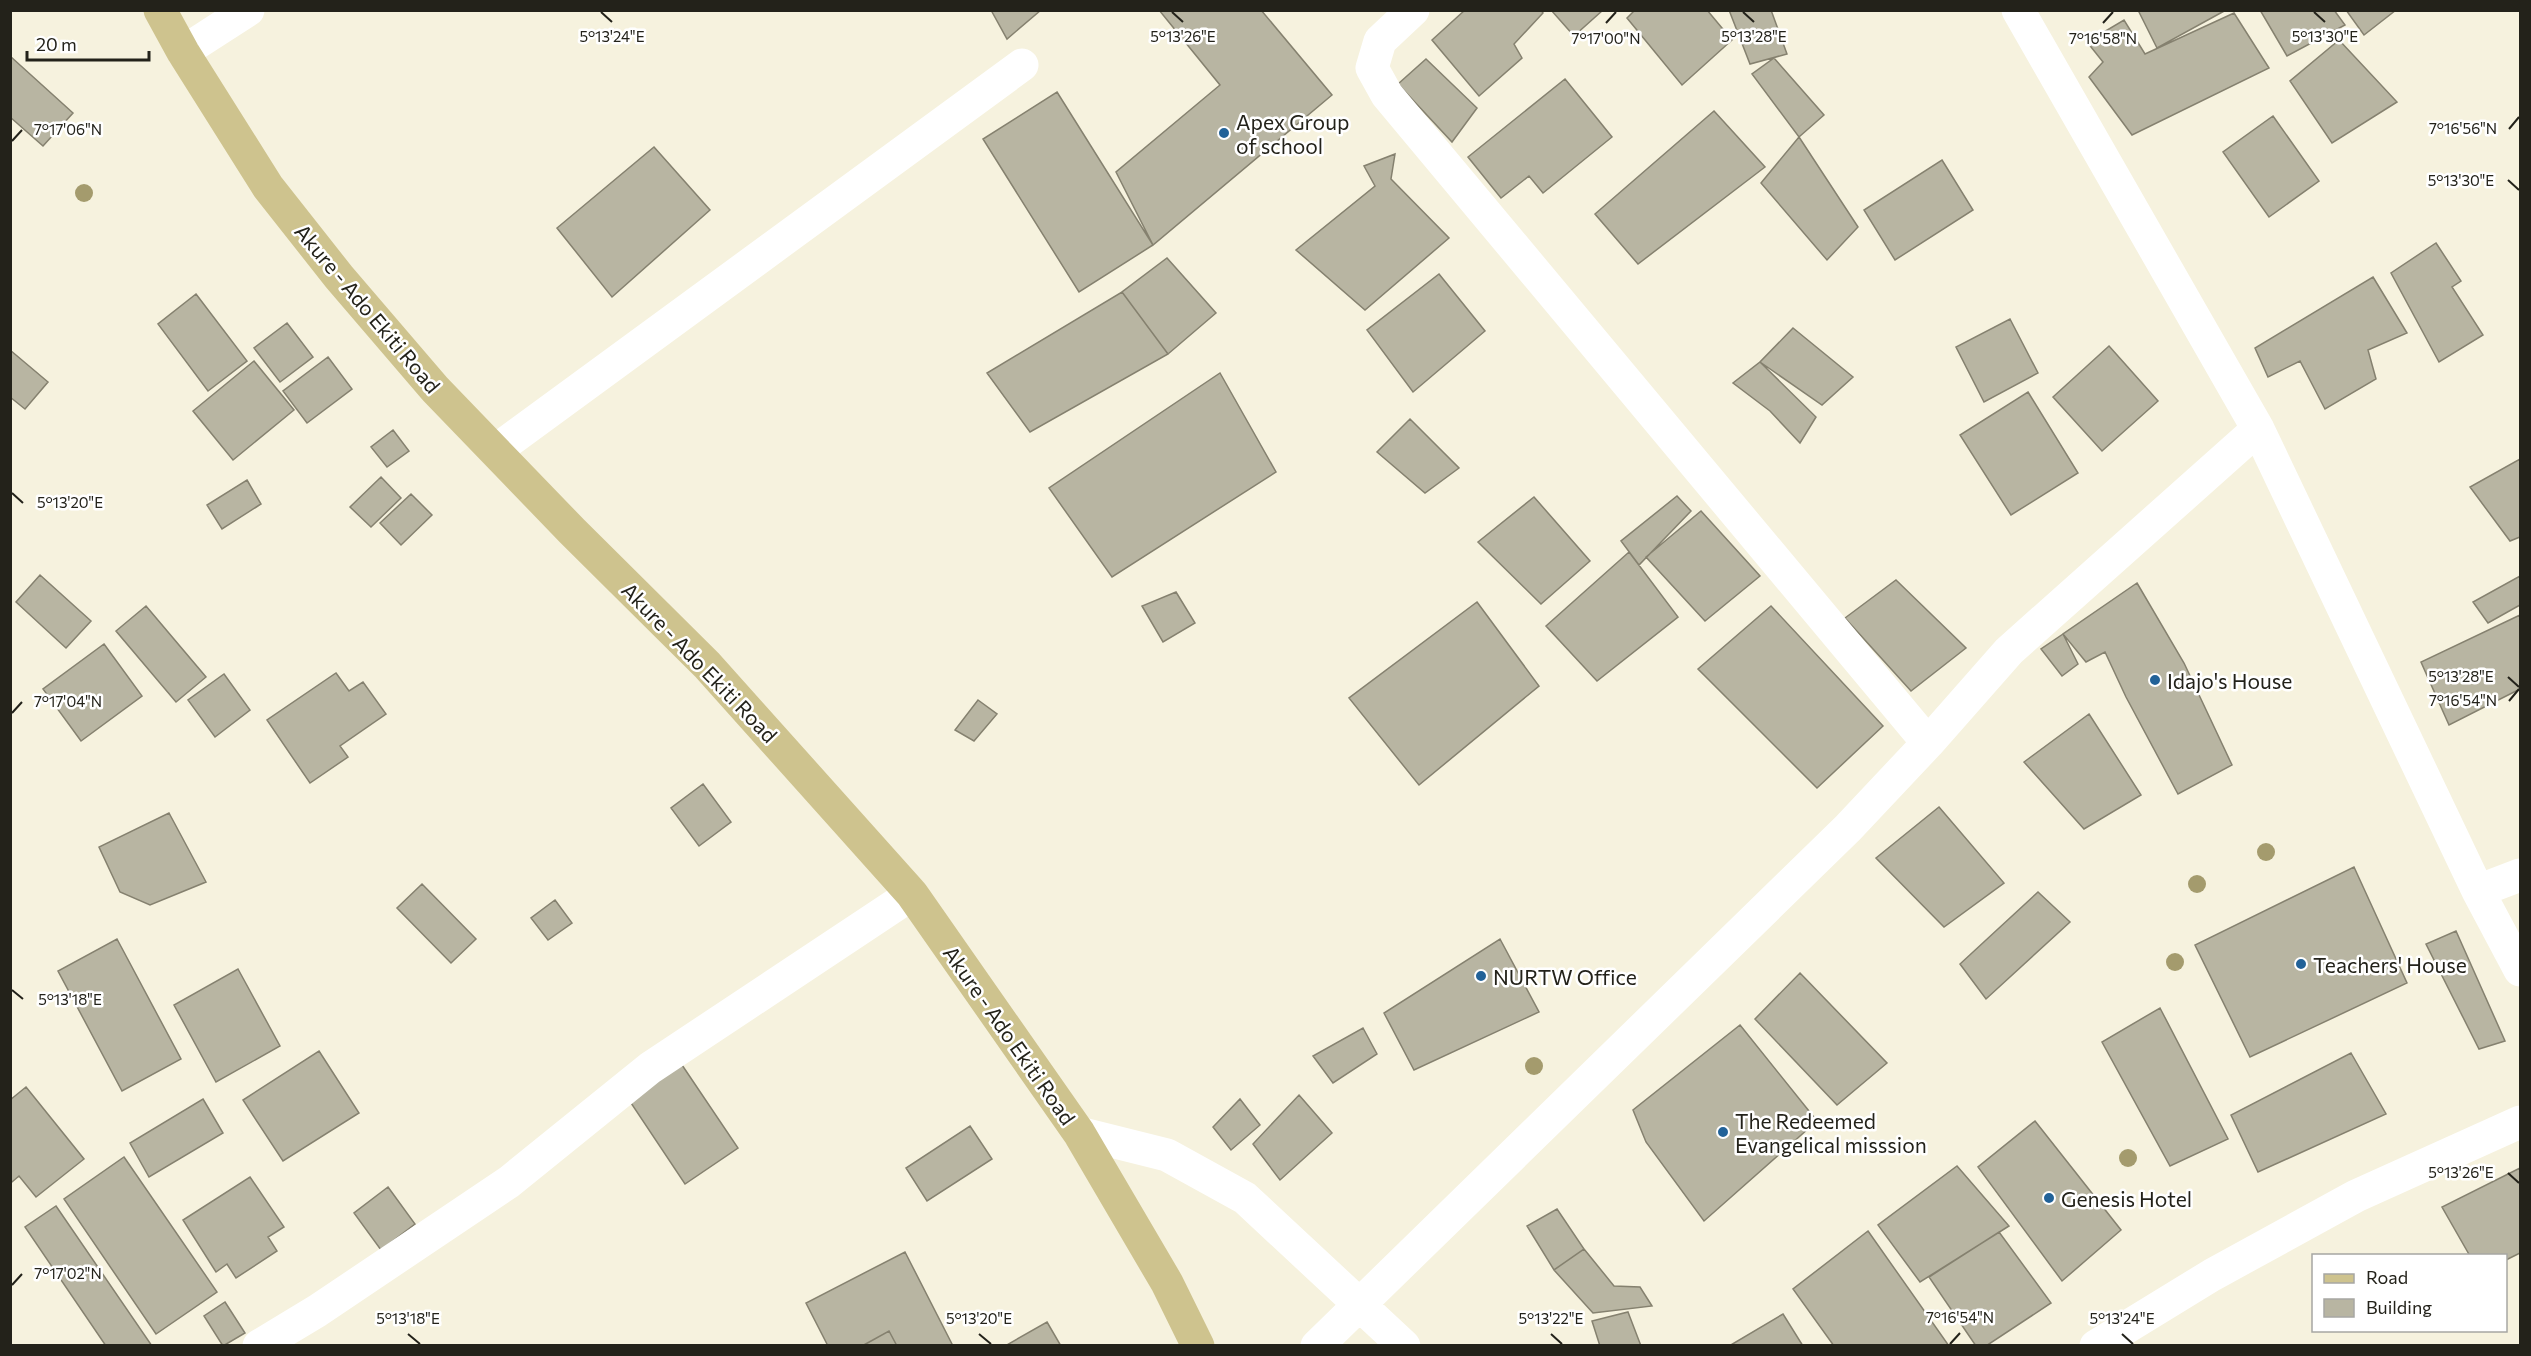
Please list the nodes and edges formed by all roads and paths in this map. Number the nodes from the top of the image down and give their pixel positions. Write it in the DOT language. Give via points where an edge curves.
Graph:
graph roads {
  1 [pos="160,10"];
  2 [pos="248,10"];
  3 [pos="1413,10"];
  4 [pos="2018,10"];
  5 [pos="183,52"];
  6 [pos="1022,65"];
  7 [pos="2258,429"];
  8 [pos="495,451"];
  9 [pos="1928,743"];
  10 [pos="2520,875"];
  11 [pos="2478,891"];
  12 [pos="912,894"];
  13 [pos="2520,970"];
  14 [pos="2520,1122"];
  15 [pos="1079,1133"];
  16 [pos="1361,1304"];
  17 [pos="259,1346"];
  18 [pos="1198,1346"];
  19 [pos="1317,1346"];
  20 [pos="1404,1346"];
  21 [pos="2096,1346"];
  1 -- 5 [label="main road, Akure - Ado Ekiti Road"];
  2 -- 5 [label="street"];
  3 -- 9 [label="street" via="1380,40 1372,68 1387,96"];
  4 -- 7 [label="street"];
  5 -- 8 [label="main road, Akure - Ado Ekiti Road" via="268,187 339,277"];
  6 -- 8 [label="street"];
  7 -- 9 [label="street" via="2009,651"];
  7 -- 11 [label="street"];
  8 -- 12 [label="main road, Akure - Ado Ekiti Road" via="707,665"];
  9 -- 16 [label="street" via="1839,836"];
  10 -- 11 [label="street"];
  11 -- 13 [label="street"];
  12 -- 15 [label="main road, Akure - Ado Ekiti Road"];
  12 -- 17 [label="street" via="650,1068 509,1182"];
  14 -- 21 [label="street" via="2356,1196 2212,1275"];
  15 -- 16 [label="street" via="1167,1155 1245,1197"];
  15 -- 18 [label="main road, Akure - Ado Ekiti Road" via="1167,1283"];
  16 -- 19 [label="street"];
  16 -- 20 [label="street"];
}
